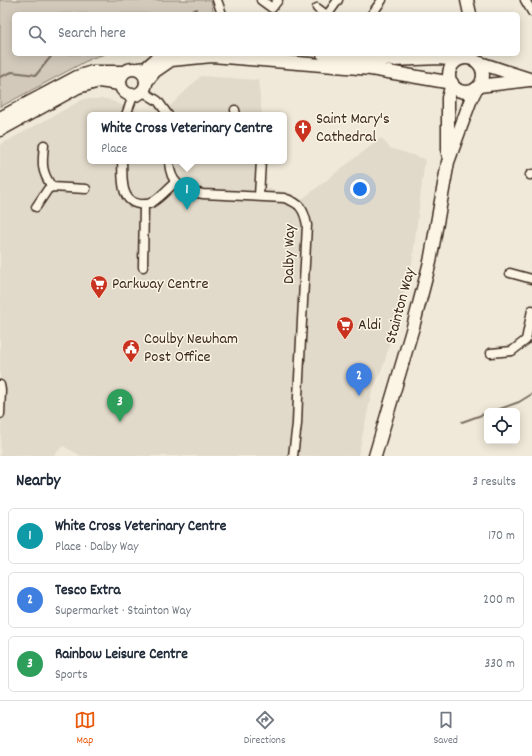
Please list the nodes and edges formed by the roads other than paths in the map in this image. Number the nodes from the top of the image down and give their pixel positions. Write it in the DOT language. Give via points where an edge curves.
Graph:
graph roads {
  1 [pos="217,0"];
  2 [pos="261,0"];
  3 [pos="278,0"];
  4 [pos="338,0"];
  5 [pos="382,0"];
  6 [pos="525,0"];
  7 [pos="316,8"];
  8 [pos="221,12"];
  9 [pos="323,12"];
  10 [pos="328,12"];
  11 [pos="373,12"];
  12 [pos="465,12"];
  13 [pos="470,12"];
  14 [pos="532,12"];
  15 [pos="160,56"];
  16 [pos="346,56"];
  17 [pos="458,58"];
  18 [pos="479,60"];
  19 [pos="130,71"];
  20 [pos="531,80"];
  21 [pos="120,84"];
  22 [pos="452,84"];
  23 [pos="144,86"];
  24 [pos="478,87"];
  25 [pos="132,99"];
  26 [pos="127,112"];
  27 [pos="166,112"];
  28 [pos="0,118"];
  29 [pos="0,130"];
  30 [pos="44,145"];
  31 [pos="448,162"];
  32 [pos="122,164"];
  33 [pos="169,164"];
  34 [pos="261,164"];
  35 [pos="176,182"];
  36 [pos="52,187"];
  37 [pos="86,189"];
  38 [pos="259,196"];
  39 [pos="144,204"];
  40 [pos="36,207"];
  41 [pos="143,267"];
  42 [pos="510,273"];
  43 [pos="532,279"];
  44 [pos="532,310"];
  45 [pos="491,353"];
  46 [pos="0,385"];
  47 [pos="0,414"];
  48 [pos="293,456"];
  49 [pos="375,456"];
  1 -- 8 [label="street"];
  2 -- 3 [label="street" via="272,8"];
  4 -- 10 [label="street"];
  5 -- 11 [label="street"];
  6 -- 14 [label="street"];
  7 -- 9 [label="street"];
  12 -- 13 [label="street" via="467,0"];
  15 -- 19 [label="street" via="146,68"];
  16 -- 17 [label="street" via="393,60"];
  17 -- 18 [label="street"];
  17 -- 22 [label="street" via="449,73"];
  18 -- 20 [label="street"];
  18 -- 24 [label="street" via="484,72"];
  19 -- 21 [label="street" via="122,76"];
  19 -- 23 [label="street" via="144,75"];
  19 -- 28 [label="street" via="92,72 77,77"];
  20 -- 24 [label="street"];
  21 -- 23 [label="street" via="124,91 131,95 136,95"];
  21 -- 29 [label="street" via="99,81 78,87"];
  22 -- 23 [label="street" via="371,69 212,56 171,60 155,71"];
  22 -- 24 [label="street" via="461,91 472,91"];
  22 -- 31 [label="street, Stainton Way" via="448,98"];
  23 -- 27 [label="street"];
  24 -- 31 [label="street, Stainton Way" via="471,99"];
  25 -- 26 [label="street"];
  30 -- 36 [label="street" via="42,167"];
  31 -- 49 [label="street, Stainton Way" via="430,262"];
  32 -- 39 [label="street" via="124,191 134,203"];
  33 -- 35 [label="street"];
  34 -- 38 [label="street"];
  35 -- 38 [label="street, Dalby Way" via="181,187 198,193"];
  35 -- 39 [label="street" via="154,202"];
  36 -- 37 [label="street"];
  36 -- 40 [label="street"];
  38 -- 48 [label="street, Dalby Way" via="291,200 300,206 307,226 297,424"];
  39 -- 41 [label="street"];
  42 -- 43 [label="street"];
  44 -- 45 [label="street" via="526,340 512,351"];
  46 -- 47 [label="street"];
}
